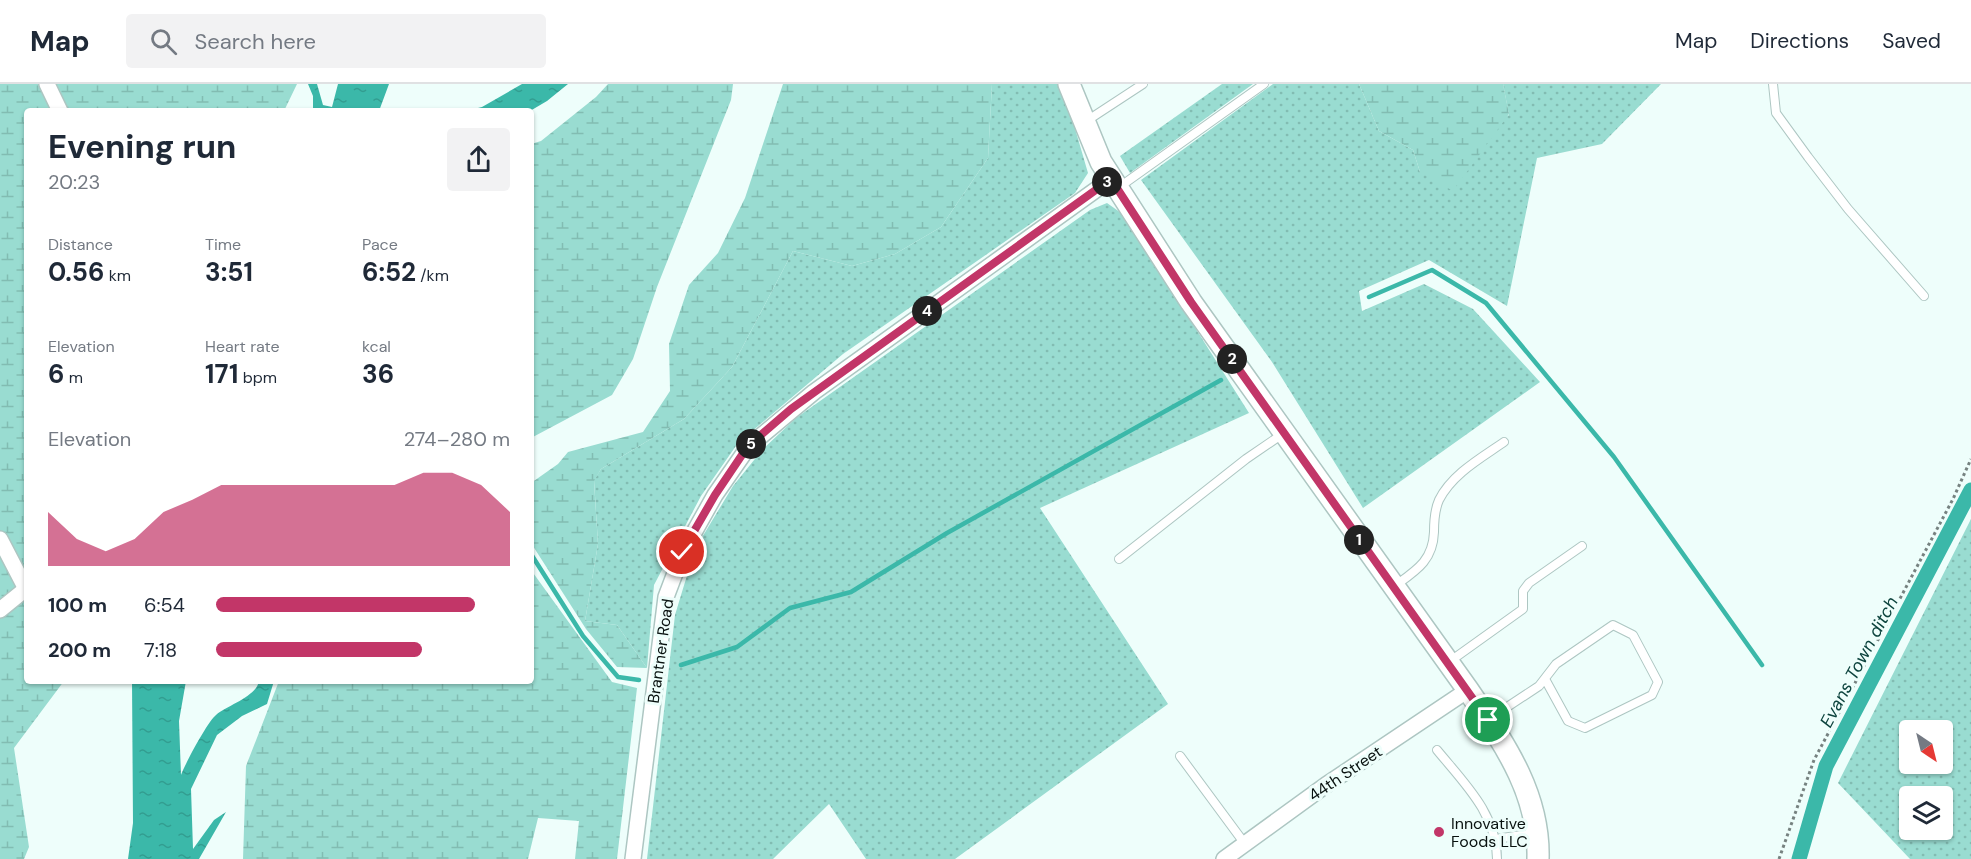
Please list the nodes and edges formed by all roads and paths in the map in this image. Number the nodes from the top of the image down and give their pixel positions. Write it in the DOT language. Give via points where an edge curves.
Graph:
graph roads {
  1 [pos="47,84"];
  2 [pos="1069,84"];
  3 [pos="1143,84"];
  4 [pos="1264,84"];
  5 [pos="1773,84"];
  6 [pos="59,108"];
  7 [pos="1084,123"];
  8 [pos="1114,184"];
  9 [pos="1924,296"];
  10 [pos="1285,432"];
  11 [pos="1504,442"];
  12 [pos="1971,459"];
  13 [pos="0,539"];
  14 [pos="1582,546"];
  15 [pos="1119,559"];
  16 [pos="24,583"];
  17 [pos="1392,588"];
  18 [pos="24,591"];
  19 [pos="0,610"];
  20 [pos="1448,663"];
  21 [pos="1545,679"];
  22 [pos="1468,690"];
  23 [pos="1488,720"];
  24 [pos="1437,750"];
  25 [pos="1180,756"];
  26 [pos="1537,833"];
  27 [pos="1496,839"];
  28 [pos="1245,844"];
  29 [pos="633,859"];
  30 [pos="1224,859"];
  31 [pos="1497,859"];
  32 [pos="1538,859"];
  33 [pos="1779,859"];
  1 -- 6 [label="street"];
  2 -- 7 [label="street"];
  3 -- 7 [label="lane"];
  4 -- 8 [label="lane"];
  5 -- 9 [label="lane" via="1776,112 1848,209"];
  7 -- 8 [label="street"];
  8 -- 10 [label="street" via="1191,302"];
  8 -- 29 [label="street, Brantner Road" via="791,409 748,446 682,552 666,597"];
  10 -- 15 [label="lane"];
  10 -- 17 [label="street"];
  11 -- 17 [label="lane" via="1460,473 1439,501 1433,546 1424,565"];
  12 -- 33 [label="path" via="1814,760"];
  13 -- 16 [label="street"];
  14 -- 20 [label="lane" via="1529,583 1523,591 1523,609"];
  17 -- 20 [label="street"];
  18 -- 19 [label="street"];
  20 -- 22 [label="street"];
  21 -- 21 [label="lane" via="1556,664 1614,625 1633,635 1658,682 1652,695 1585,728 1568,721"];
  21 -- 23 [label="lane"];
  22 -- 23 [label="street"];
  22 -- 28 [label="street, 44th Street"];
  23 -- 26 [label="street" via="1526,786"];
  24 -- 27 [label="lane" via="1484,811"];
  25 -- 28 [label="lane"];
  26 -- 27 [label="lane"];
  26 -- 32 [label="street"];
  27 -- 31 [label="lane"];
  28 -- 30 [label="street, 44th Street"];
}
